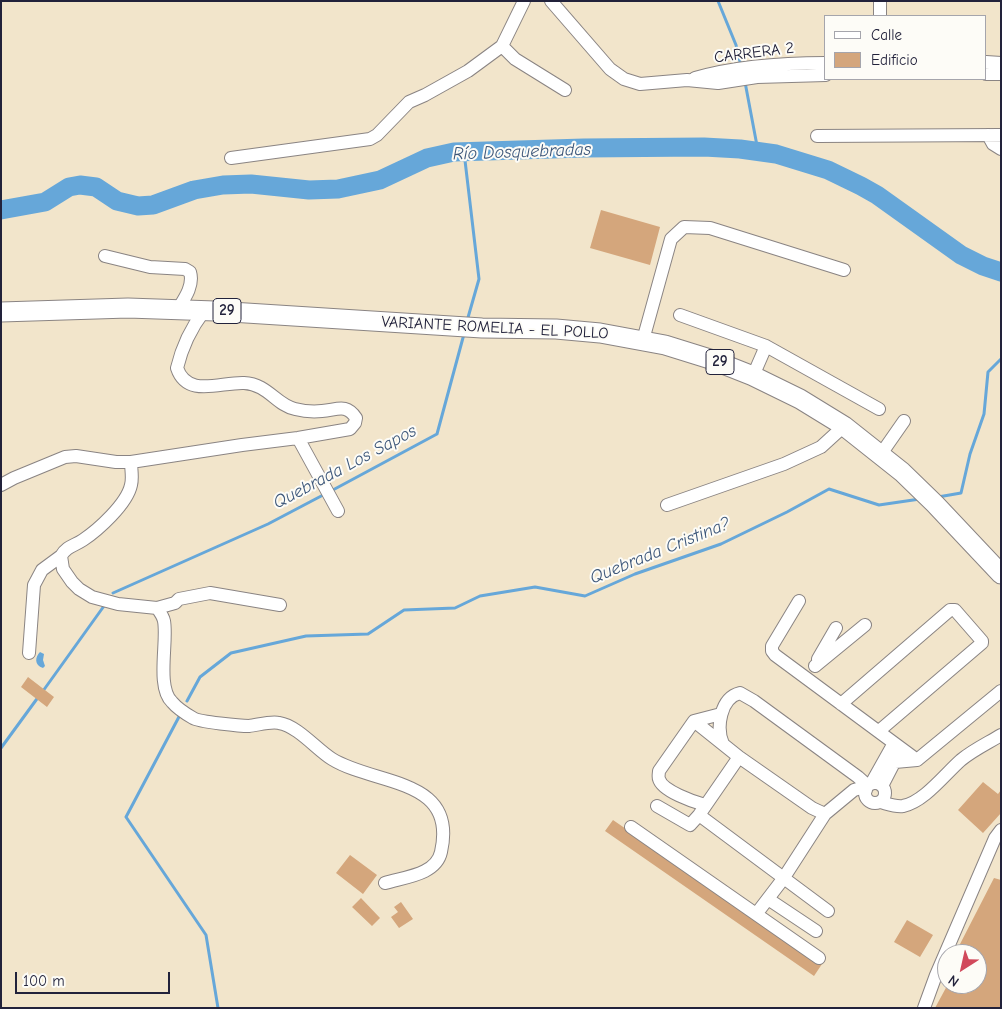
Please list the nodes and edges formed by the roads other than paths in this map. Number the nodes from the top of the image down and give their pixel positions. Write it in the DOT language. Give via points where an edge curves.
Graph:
graph roads {
  1 [pos="524,1"];
  2 [pos="551,1"];
  3 [pos="880,1"];
  4 [pos="880,15"];
  5 [pos="502,46"];
  6 [pos="987,62"];
  7 [pos="1001,62"];
  8 [pos="824,63"];
  9 [pos="793,69"];
  10 [pos="987,74"];
  11 [pos="1001,74"];
  12 [pos="824,75"];
  13 [pos="565,90"];
  14 [pos="994,135"];
  15 [pos="817,136"];
  16 [pos="1001,149"];
  17 [pos="231,158"];
  18 [pos="105,256"];
  19 [pos="844,270"];
  20 [pos="178,309"];
  21 [pos="204,311"];
  22 [pos="1,312"];
  23 [pos="680,315"];
  24 [pos="643,340"];
  25 [pos="766,346"];
  26 [pos="754,376"];
  27 [pos="879,409"];
  28 [pos="904,420"];
  29 [pos="844,426"];
  30 [pos="298,438"];
  31 [pos="881,454"];
  32 [pos="132,462"];
  33 [pos="1,484"];
  34 [pos="667,505"];
  35 [pos="338,511"];
  36 [pos="61,556"];
  37 [pos="1001,574"];
  38 [pos="800,601"];
  39 [pos="280,605"];
  40 [pos="157,608"];
  41 [pos="865,625"];
  42 [pos="836,628"];
  43 [pos="28,653"];
  44 [pos="815,666"];
  45 [pos="805,677"];
  46 [pos="1001,691"];
  47 [pos="841,704"];
  48 [pos="721,714"];
  49 [pos="694,721"];
  50 [pos="879,730"];
  51 [pos="1001,735"];
  52 [pos="723,744"];
  53 [pos="898,746"];
  54 [pos="739,757"];
  55 [pos="917,760"];
  56 [pos="896,762"];
  57 [pos="874,791"];
  58 [pos="657,806"];
  59 [pos="702,810"];
  60 [pos="825,814"];
  61 [pos="631,826"];
  62 [pos="1001,830"];
  63 [pos="783,879"];
  64 [pos="385,883"];
  65 [pos="768,899"];
  66 [pos="828,911"];
  67 [pos="757,913"];
  68 [pos="816,930"];
  69 [pos="819,958"];
  70 [pos="924,1008"];
  1 -- 5 [label="street"];
  2 -- 9 [label="street, CARRERA 2" via="610,69 624,79 640,84 687,80 714,72 736,74"];
  3 -- 4 [label="street"];
  5 -- 13 [label="street" via="515,59"];
  5 -- 17 [label="street" via="468,71 409,102 377,136 370,139"];
  6 -- 7 [label="street"];
  8 -- 9 [label="street, CARRERA 2"];
  9 -- 12 [label="street, CARRERA 2"];
  10 -- 11 [label="street"];
  14 -- 15 [label="street"];
  14 -- 16 [label="street" via="993,144"];
  18 -- 20 [label="street" via="190,272 192,278 188,293"];
  19 -- 24 [label="street" via="710,228 684,228 671,239"];
  20 -- 21 [label="highway, VARIANTE ROMELIA - EL POLLO / 29"];
  20 -- 22 [label="highway, VARIANTE ROMELIA - EL POLLO / 29"];
  21 -- 24 [label="highway, VARIANTE ROMELIA - EL POLLO / 29" via="482,328 556,329"];
  21 -- 30 [label="street" via="194,323 176,368 185,383 195,386 245,383 265,389 293,409 320,412 342,408 351,411 356,418 350,429 345,431"];
  23 -- 25 [label="street"];
  24 -- 26 [label="highway, VARIANTE ROMELIA - EL POLLO / 29"];
  25 -- 26 [label="street"];
  25 -- 27 [label="street"];
  26 -- 29 [label="highway, VARIANTE ROMELIA - EL POLLO / 29"];
  28 -- 31 [label="street"];
  29 -- 31 [label="highway, VARIANTE ROMELIA - EL POLLO / 29"];
  29 -- 34 [label="street" via="821,447 784,464"];
  30 -- 32 [label="street"];
  30 -- 35 [label="street"];
  31 -- 37 [label="highway, VARIANTE ROMELIA - EL POLLO / 29" via="922,491"];
  32 -- 33 [label="street" via="65,457"];
  32 -- 36 [label="street" via="132,483 128,494 94,532 69,546"];
  36 -- 40 [label="street" via="67,576 92,597 118,604"];
  36 -- 43 [label="street" via="42,570 34,585"];
  38 -- 45 [label="street" via="772,651"];
  39 -- 40 [label="street" via="210,594 179,599"];
  40 -- 64 [label="street" via="164,621 164,686 170,701 194,719 247,726 279,722 298,732 332,759 415,790 441,814 445,836 440,857 429,870"];
  41 -- 44 [label="street"];
  42 -- 44 [label="street"];
  44 -- 45 [label="street"];
  45 -- 47 [label="street"];
  46 -- 55 [label="street"];
  47 -- 50 [label="street"];
  47 -- 50 [label="street" via="950,610 955,610 982,643"];
  48 -- 49 [label="street"];
  48 -- 52 [label="street" via="719,730"];
  48 -- 57 [label="street" via="735,694 746,695"];
  49 -- 52 [label="street"];
  49 -- 59 [label="street" via="659,771 658,778 662,785"];
  50 -- 53 [label="street"];
  51 -- 57 [label="street" via="962,759 924,795 904,806 896,797"];
  52 -- 54 [label="street"];
  53 -- 55 [label="street"];
  53 -- 56 [label="street"];
  53 -- 57 [label="street"];
  54 -- 59 [label="street"];
  54 -- 60 [label="street"];
  55 -- 56 [label="street"];
  56 -- 57 [label="street"];
  57 -- 60 [label="street" via="854,790"];
  58 -- 59 [label="street" via="690,825"];
  59 -- 63 [label="street"];
  60 -- 63 [label="street"];
  61 -- 67 [label="street"];
  62 -- 70 [label="street"];
  63 -- 65 [label="street"];
  63 -- 66 [label="street"];
  65 -- 67 [label="street"];
  65 -- 68 [label="street"];
  67 -- 69 [label="street"];
}
